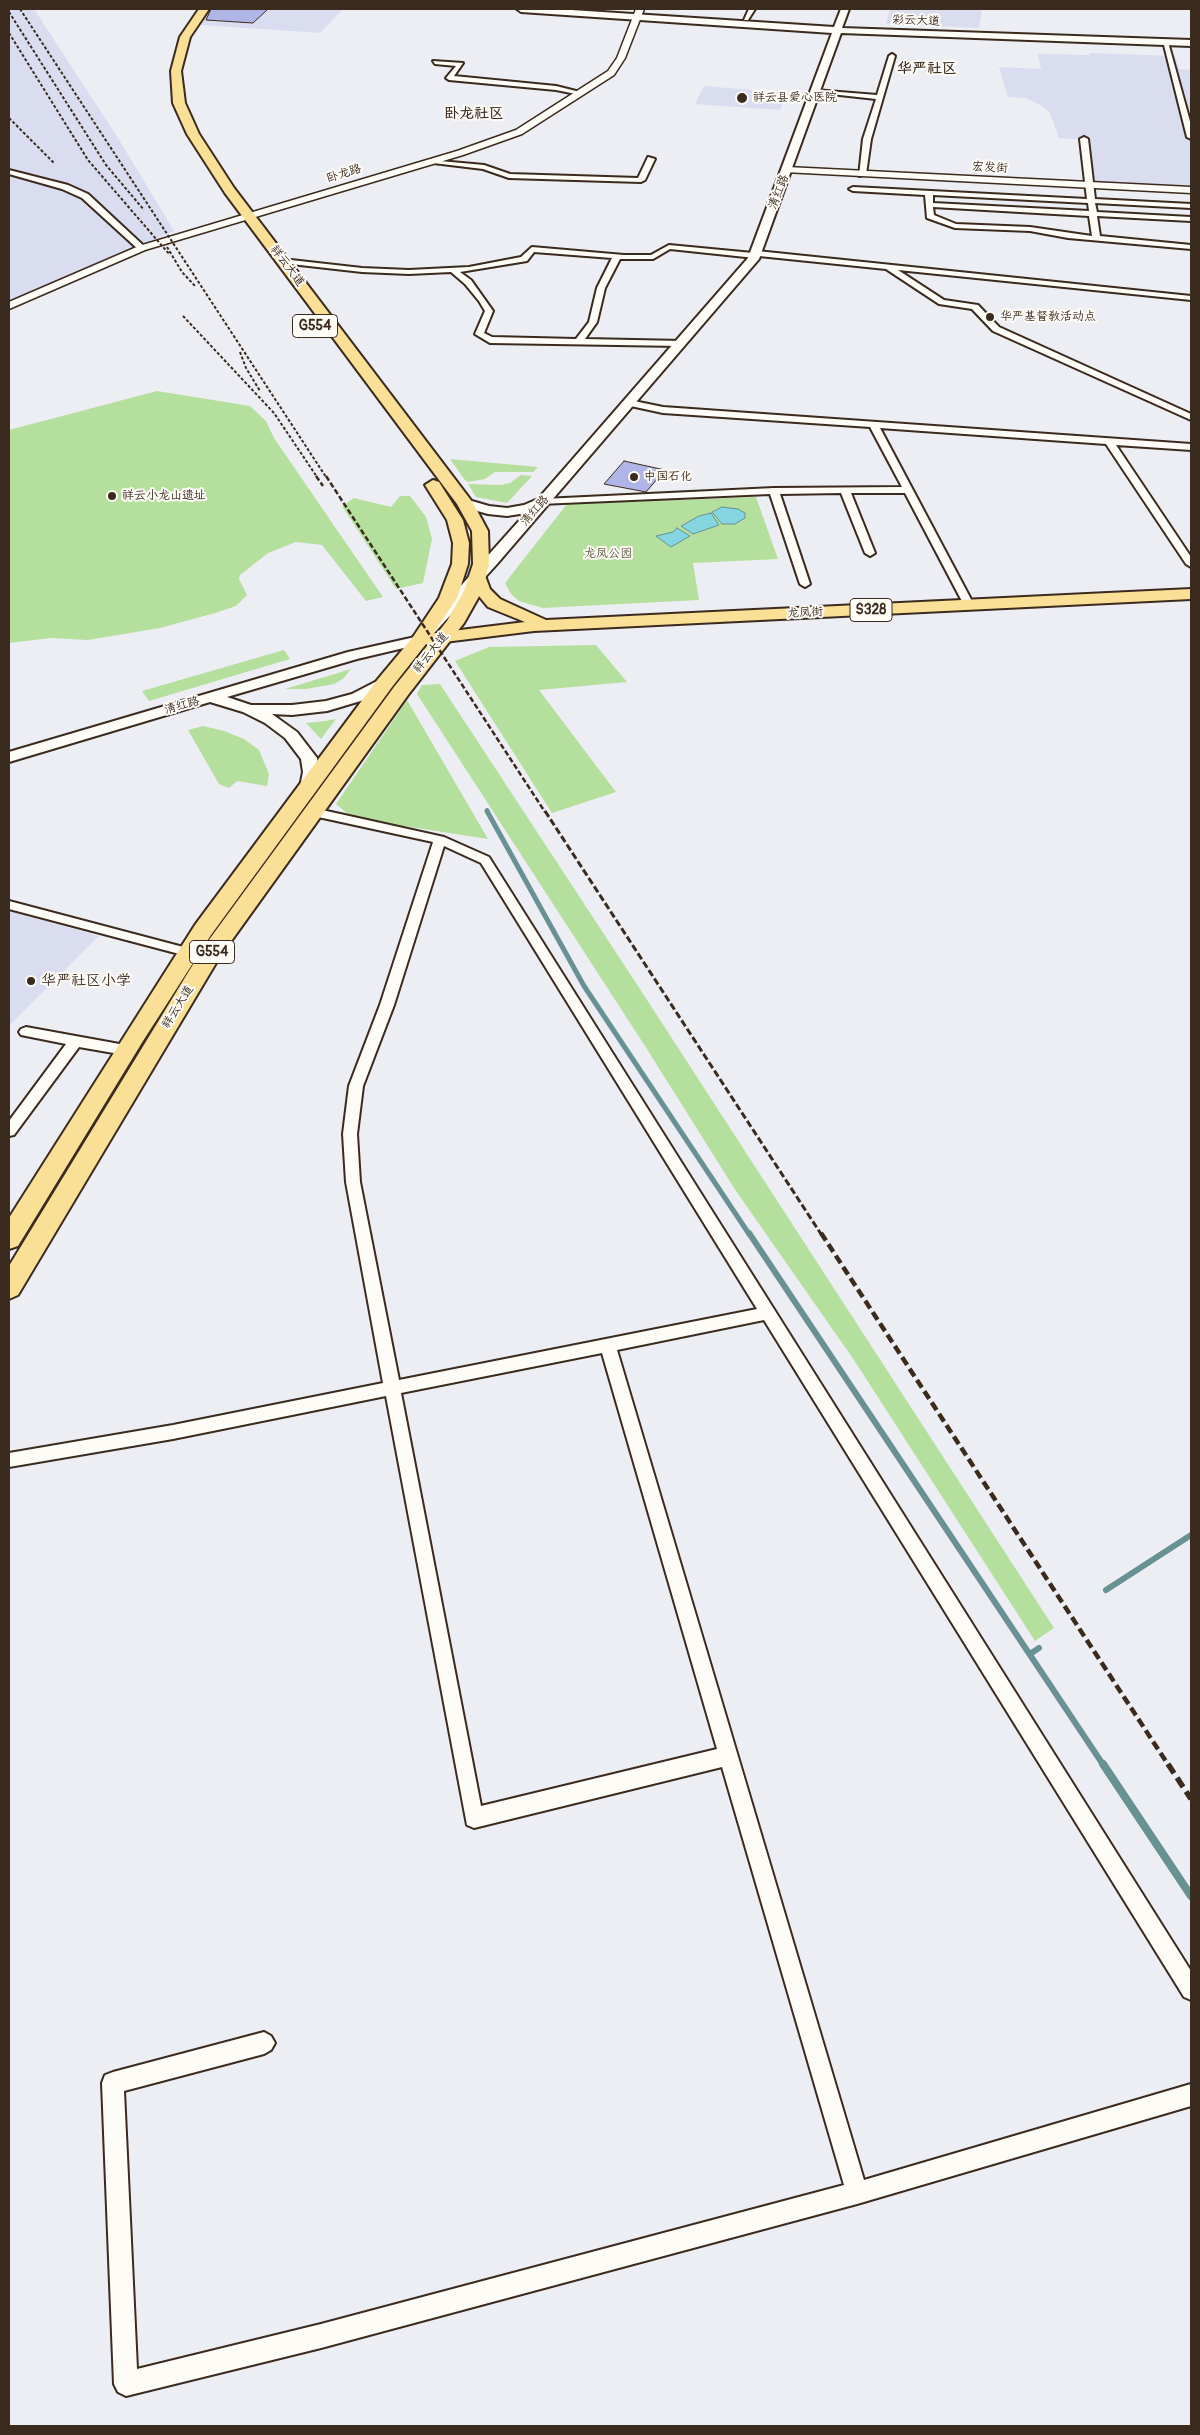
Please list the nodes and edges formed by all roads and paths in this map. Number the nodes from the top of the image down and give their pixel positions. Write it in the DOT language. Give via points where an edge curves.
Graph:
graph roads {
  1 [pos="192,9"];
  2 [pos="204,9"];
  3 [pos="521,9"];
  4 [pos="581,9"];
  5 [pos="752,9"];
  6 [pos="846,9"];
  7 [pos="639,12"];
  8 [pos="746,20"];
  9 [pos="838,28"];
  10 [pos="1191,39"];
  11 [pos="1165,42"];
  12 [pos="1191,43"];
  13 [pos="892,56"];
  14 [pos="435,62"];
  15 [pos="816,92"];
  16 [pos="581,93"];
  17 [pos="880,97"];
  18 [pos="1191,137"];
  19 [pos="1084,139"];
  20 [pos="651,159"];
  21 [pos="429,162"];
  22 [pos="787,170"];
  23 [pos="9,172"];
  24 [pos="862,174"];
  25 [pos="1090,185"];
  26 [pos="853,189"];
  27 [pos="1191,190"];
  28 [pos="929,192"];
  29 [pos="1091,201"];
  30 [pos="928,205"];
  31 [pos="1191,206"];
  32 [pos="1093,214"];
  33 [pos="242,218"];
  34 [pos="1191,220"];
  35 [pos="1096,239"];
  36 [pos="1191,247"];
  37 [pos="142,248"];
  38 [pos="756,254"];
  39 [pos="617,257"];
  40 [pos="282,261"];
  41 [pos="887,267"];
  42 [pos="453,270"];
  43 [pos="1191,298"];
  44 [pos="9,306"];
  45 [pos="578,341"];
  46 [pos="680,343"];
  47 [pos="628,403"];
  48 [pos="1190,416"];
  49 [pos="873,424"];
  50 [pos="392,430"];
  51 [pos="1109,441"];
  52 [pos="1191,447"];
  53 [pos="427,476"];
  54 [pos="844,489"];
  55 [pos="908,490"];
  56 [pos="774,491"];
  57 [pos="543,502"];
  58 [pos="465,503"];
  59 [pos="870,553"];
  60 [pos="1191,564"];
  61 [pos="478,576"];
  62 [pos="805,584"];
  63 [pos="1191,594"];
  64 [pos="969,605"];
  65 [pos="550,626"];
  66 [pos="445,636"];
  67 [pos="420,640"];
  68 [pos="385,683"];
  69 [pos="212,698"];
  70 [pos="246,708"];
  71 [pos="9,757"];
  72 [pos="308,787"];
  73 [pos="313,812"];
  74 [pos="440,840"];
  75 [pos="9,905"];
  76 [pos="187,952"];
  77 [pos="26,1032"];
  78 [pos="76,1041"];
  79 [pos="125,1050"];
  80 [pos="9,1131"];
  81 [pos="9,1239"];
  82 [pos="9,1288"];
  83 [pos="768,1313"];
  84 [pos="608,1345"];
  85 [pos="392,1388"];
  86 [pos="9,1460"];
  87 [pos="729,1756"];
  88 [pos="1191,1990"];
  89 [pos="264,2043"];
  90 [pos="1191,2095"];
  91 [pos="857,2193"];
  1 -- 33 [label="highway, 祥云大道 / G554" via="170,45 164,64 163,88 172,118 186,147"];
  2 -- 33 [label="highway, 祥云大道 / G554" via="182,44 176,90 184,116"];
  3 -- 7 [label="main road, 彩云大道"];
  4 -- 7 [label="main road, 彩云大道"];
  5 -- 8 [label="street"];
  6 -- 9 [label="main road, 清红路"];
  7 -- 8 [label="main road, 彩云大道"];
  7 -- 9 [label="main road, 彩云大道"];
  7 -- 16 [label="street, 卧龙路" via="614,70"];
  8 -- 9 [label="main road, 彩云大道"];
  9 -- 10 [label="main road, 彩云大道"];
  9 -- 11 [label="main road, 彩云大道"];
  9 -- 15 [label="main road, 清红路"];
  11 -- 12 [label="main road, 彩云大道"];
  11 -- 18 [label="street"];
  13 -- 17 [label="street"];
  14 -- 16 [label="street" via="461,64 450,78"];
  15 -- 17 [label="street"];
  15 -- 22 [label="main road, 清红路"];
  16 -- 21 [label="street, 卧龙路" via="519,132"];
  17 -- 24 [label="street" via="867,139"];
  19 -- 25 [label="street"];
  20 -- 21 [label="street" via="641,180 508,176 484,167"];
  21 -- 33 [label="street, 卧龙路"];
  22 -- 24 [label="street, 宏发街"];
  22 -- 38 [label="main road, 清红路"];
  23 -- 37 [label="street" via="85,196"];
  24 -- 25 [label="street, 宏发街"];
  25 -- 27 [label="street, 宏发街"];
  25 -- 29 [label="street"];
  26 -- 28 [label="street"];
  28 -- 29 [label="street"];
  28 -- 30 [label="street"];
  29 -- 31 [label="street"];
  29 -- 32 [label="street"];
  30 -- 32 [label="street"];
  30 -- 35 [label="street" via="928,213 933,218 955,226 1030,229"];
  32 -- 34 [label="street"];
  32 -- 35 [label="street"];
  33 -- 37 [label="street, 卧龙路"];
  33 -- 40 [label="highway, 祥云大道 / G554"];
  33 -- 50 [label="highway, 祥云大道 / G554"];
  35 -- 36 [label="street"];
  37 -- 44 [label="street, 卧龙路"];
  38 -- 39 [label="street" via="669,247 653,257"];
  38 -- 41 [label="street"];
  38 -- 46 [label="main road, 清红路"];
  39 -- 42 [label="street" via="532,249 524,259"];
  39 -- 45 [label="street" via="600,288 593,322"];
  40 -- 42 [label="street" via="362,270"];
  40 -- 58 [label="highway, 祥云大道 / G554"];
  41 -- 43 [label="street"];
  41 -- 48 [label="street" via="942,302 975,307 996,329"];
  42 -- 45 [label="street" via="484,300 489,311 479,334 482,337 490,340"];
  45 -- 46 [label="street"];
  46 -- 47 [label="main road, 清红路"];
  47 -- 49 [label="street" via="663,410"];
  47 -- 57 [label="main road, 清红路"];
  49 -- 51 [label="street"];
  49 -- 55 [label="street"];
  51 -- 52 [label="street"];
  51 -- 60 [label="street"];
  53 -- 67 [label="highway, 祥云大道 / G554" via="455,520 462,550 452,589"];
  54 -- 55 [label="street"];
  54 -- 56 [label="street"];
  54 -- 59 [label="street"];
  55 -- 64 [label="street"];
  56 -- 57 [label="street"];
  56 -- 62 [label="street"];
  57 -- 58 [label="main road" via="503,512"];
  57 -- 61 [label="main road, 清红路"];
  58 -- 61 [label="highway, 祥云大道 / G554" via="481,537"];
  61 -- 65 [label="main road" via="482,590 494,603"];
  61 -- 66 [label="highway, 祥云大道 / G554" via="468,601"];
  61 -- 67 [label="main road, 清红路"];
  63 -- 64 [label="main road, 龙凤街 / S328"];
  64 -- 65 [label="main road, 龙凤街 / S328"];
  65 -- 66 [label="main road, 龙凤街 / S328"];
  66 -- 67 [label="main road, 龙凤街 / S328"];
  66 -- 73 [label="highway, 祥云大道 / G554"];
  67 -- 68 [label="highway, 祥云大道 / G554"];
  67 -- 69 [label="main road, 清红路" via="352,655"];
  68 -- 70 [label="main road" via="358,697 327,706 292,710"];
  68 -- 72 [label="highway, 祥云大道 / G554"];
  69 -- 70 [label="main road"];
  69 -- 71 [label="main road, 清红路"];
  70 -- 72 [label="main road" via="278,725 302,746 311,765"];
  72 -- 76 [label="highway, 祥云大道 / G554"];
  73 -- 74 [label="street"];
  73 -- 82 [label="highway, 祥云大道 / G554" via="211,953"];
  74 -- 83 [label="street" via="485,860"];
  74 -- 85 [label="street" via="356,1086 350,1134 354,1182"];
  75 -- 76 [label="street"];
  76 -- 79 [label="highway, 祥云大道 / G554"];
  77 -- 78 [label="street"];
  78 -- 79 [label="street"];
  78 -- 80 [label="street"];
  79 -- 81 [label="highway, 祥云大道 / G554"];
  83 -- 84 [label="street"];
  83 -- 88 [label="street"];
  84 -- 85 [label="street"];
  84 -- 87 [label="street"];
  85 -- 86 [label="street" via="173,1432"];
  85 -- 87 [label="street" via="474,1818"];
  87 -- 91 [label="street"];
  89 -- 91 [label="street" via="113,2082 126,2384 321,2336"];
  90 -- 91 [label="street"];
}
